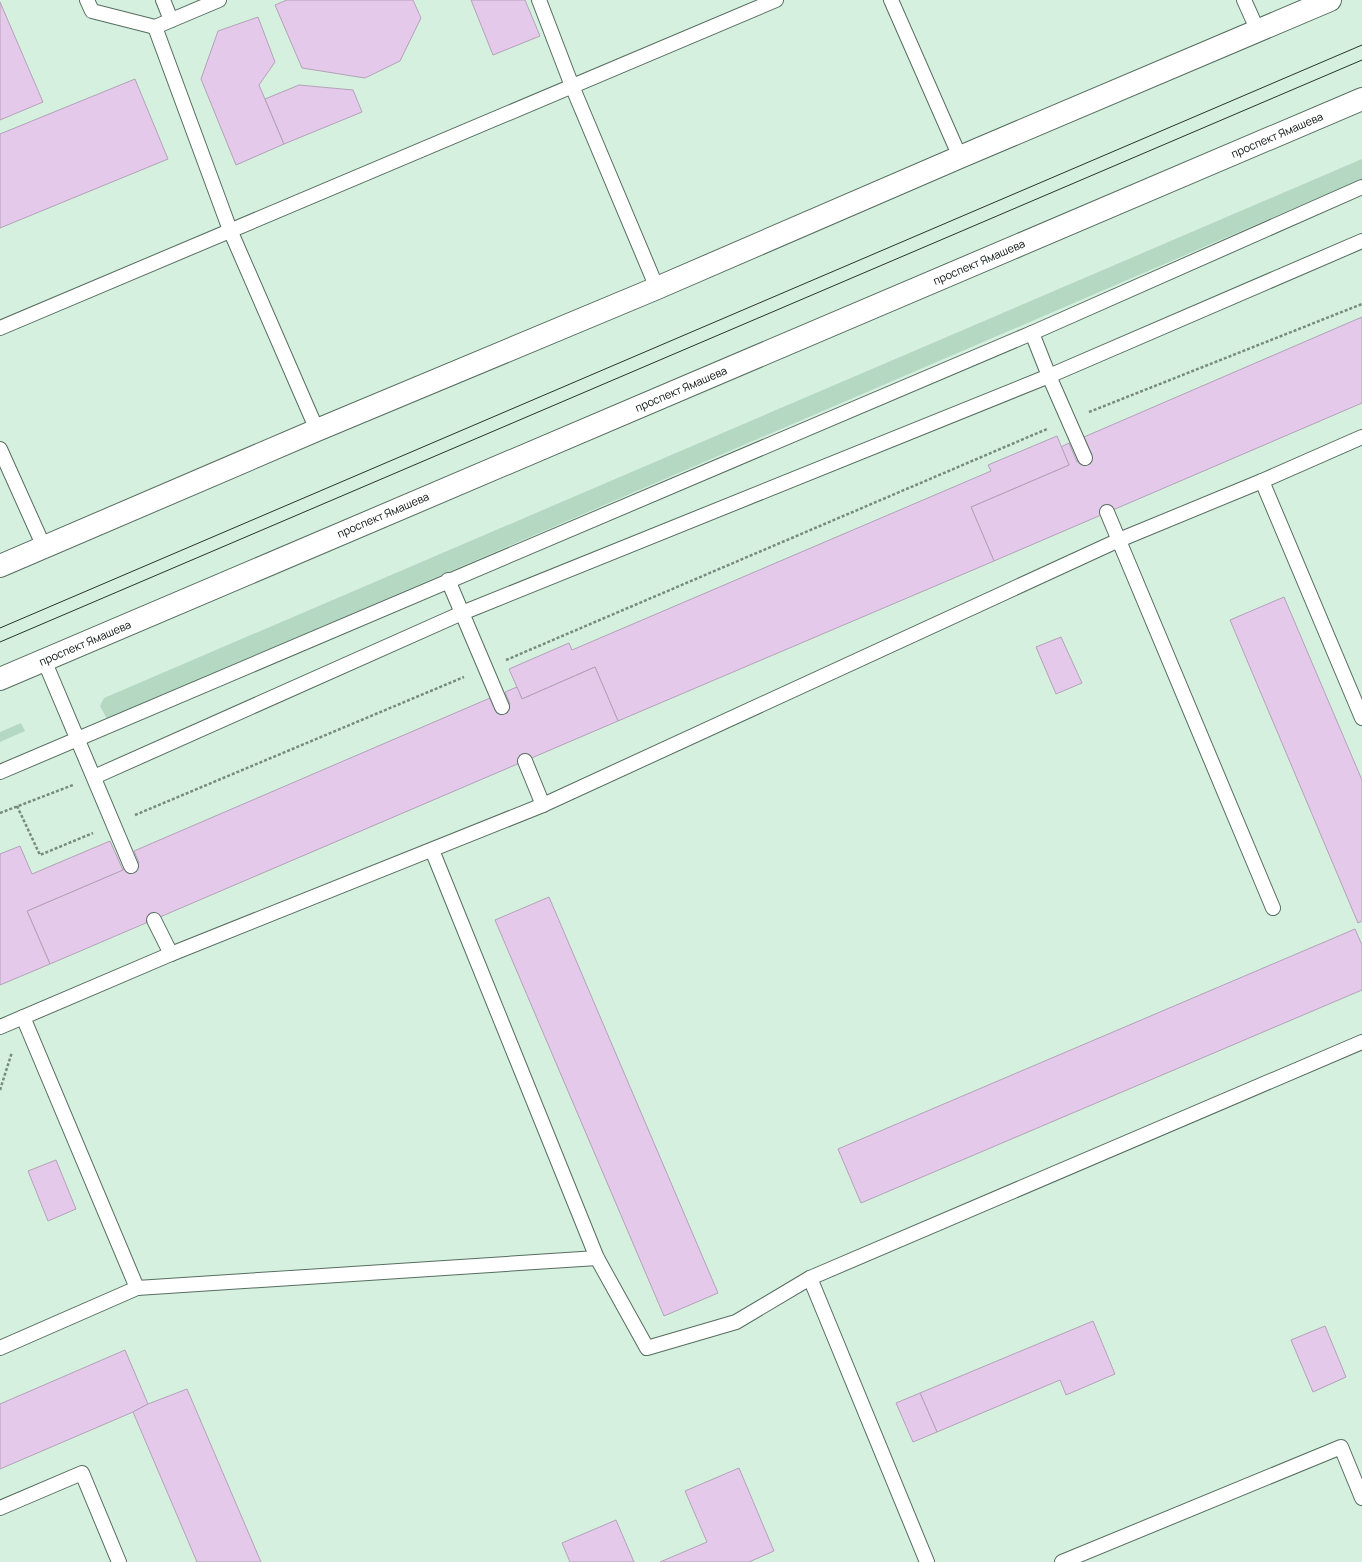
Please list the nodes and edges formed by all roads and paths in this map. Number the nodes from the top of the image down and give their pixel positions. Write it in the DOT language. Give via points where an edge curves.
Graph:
graph roads {
  1 [pos="87,0"];
  2 [pos="163,0"];
  3 [pos="219,0"];
  4 [pos="539,0"];
  5 [pos="776,0"];
  6 [pos="891,0"];
  7 [pos="1244,0"];
  8 [pos="1330,0"];
  9 [pos="171,20"];
  10 [pos="155,26"];
  11 [pos="1258,31"];
  12 [pos="572,86"];
  13 [pos="1362,99"];
  14 [pos="960,157"];
  15 [pos="1362,187"];
  16 [pos="230,230"];
  17 [pos="1362,241"];
  18 [pos="657,288"];
  19 [pos="1362,304"];
  20 [pos="0,328"];
  21 [pos="1032,332"];
  22 [pos="1049,376"];
  23 [pos="1069,420"];
  24 [pos="317,430"];
  25 [pos="1362,437"];
  26 [pos="0,449"];
  27 [pos="1085,458"];
  28 [pos="1262,481"];
  29 [pos="1107,512"];
  30 [pos="1119,540"];
  31 [pos="44,547"];
  32 [pos="0,566"];
  33 [pos="448,580"];
  34 [pos="462,613"];
  35 [pos="44,660"];
  36 [pos="486,668"];
  37 [pos="0,679"];
  38 [pos="502,708"];
  39 [pos="1362,718"];
  40 [pos="77,738"];
  41 [pos="525,761"];
  42 [pos="0,772"];
  43 [pos="94,777"];
  44 [pos="17,806"];
  45 [pos="543,806"];
  46 [pos="0,813"];
  47 [pos="113,824"];
  48 [pos="432,850"];
  49 [pos="131,866"];
  50 [pos="1273,908"];
  51 [pos="154,920"];
  52 [pos="171,954"];
  53 [pos="23,1017"];
  54 [pos="0,1027"];
  55 [pos="1362,1042"];
  56 [pos="597,1258"];
  57 [pos="810,1278"];
  58 [pos="137,1288"];
  59 [pos="0,1348"];
  60 [pos="1362,1498"];
  61 [pos="0,1508"];
  62 [pos="119,1562"];
  63 [pos="927,1562"];
  64 [pos="1062,1562"];
  1 -- 10 [label="lane" via="92,11"];
  2 -- 9 [label="lane"];
  3 -- 9 [label="lane"];
  4 -- 12 [label="lane"];
  5 -- 12 [label="lane"];
  6 -- 14 [label="lane"];
  7 -- 11 [label="lane"];
  8 -- 11 [label="main road"];
  9 -- 10 [label="lane"];
  10 -- 16 [label="lane"];
  11 -- 14 [label="main road"];
  12 -- 16 [label="lane"];
  12 -- 18 [label="lane"];
  13 -- 35 [label="main road, проспект Ямашева"];
  14 -- 18 [label="main road"];
  15 -- 21 [label="lane"];
  16 -- 20 [label="lane"];
  16 -- 24 [label="lane"];
  17 -- 22 [label="lane"];
  18 -- 24 [label="main road"];
  19 -- 23 [label="path"];
  21 -- 22 [label="lane"];
  21 -- 33 [label="lane"];
  22 -- 23 [label="lane"];
  22 -- 34 [label="lane"];
  23 -- 27 [label="lane"];
  23 -- 36 [label="path"];
  24 -- 31 [label="main road"];
  25 -- 28 [label="lane"];
  26 -- 31 [label="lane"];
  28 -- 30 [label="lane"];
  28 -- 39 [label="lane"];
  29 -- 30 [label="lane"];
  30 -- 45 [label="lane"];
  30 -- 50 [label="lane"];
  31 -- 32 [label="main road"];
  33 -- 34 [label="lane"];
  33 -- 40 [label="lane"];
  34 -- 36 [label="lane"];
  34 -- 43 [label="lane"];
  35 -- 37 [label="main road, проспект Ямашева"];
  35 -- 40 [label="lane"];
  36 -- 38 [label="lane"];
  36 -- 47 [label="path"];
  40 -- 42 [label="lane"];
  40 -- 43 [label="lane"];
  41 -- 45 [label="lane"];
  43 -- 44 [label="path"];
  43 -- 47 [label="lane"];
  44 -- 46 [label="path"];
  44 -- 47 [label="path" via="40,855"];
  45 -- 48 [label="lane"];
  47 -- 49 [label="lane"];
  48 -- 52 [label="lane"];
  48 -- 56 [label="lane"];
  51 -- 52 [label="lane"];
  52 -- 53 [label="lane"];
  53 -- 54 [label="lane"];
  53 -- 58 [label="lane"];
  55 -- 57 [label="lane"];
  56 -- 57 [label="lane" via="647,1348 736,1322"];
  56 -- 58 [label="lane"];
  57 -- 63 [label="lane"];
  58 -- 59 [label="lane"];
  60 -- 64 [label="lane" via="1341,1447"];
  61 -- 62 [label="lane" via="82,1474"];
}
